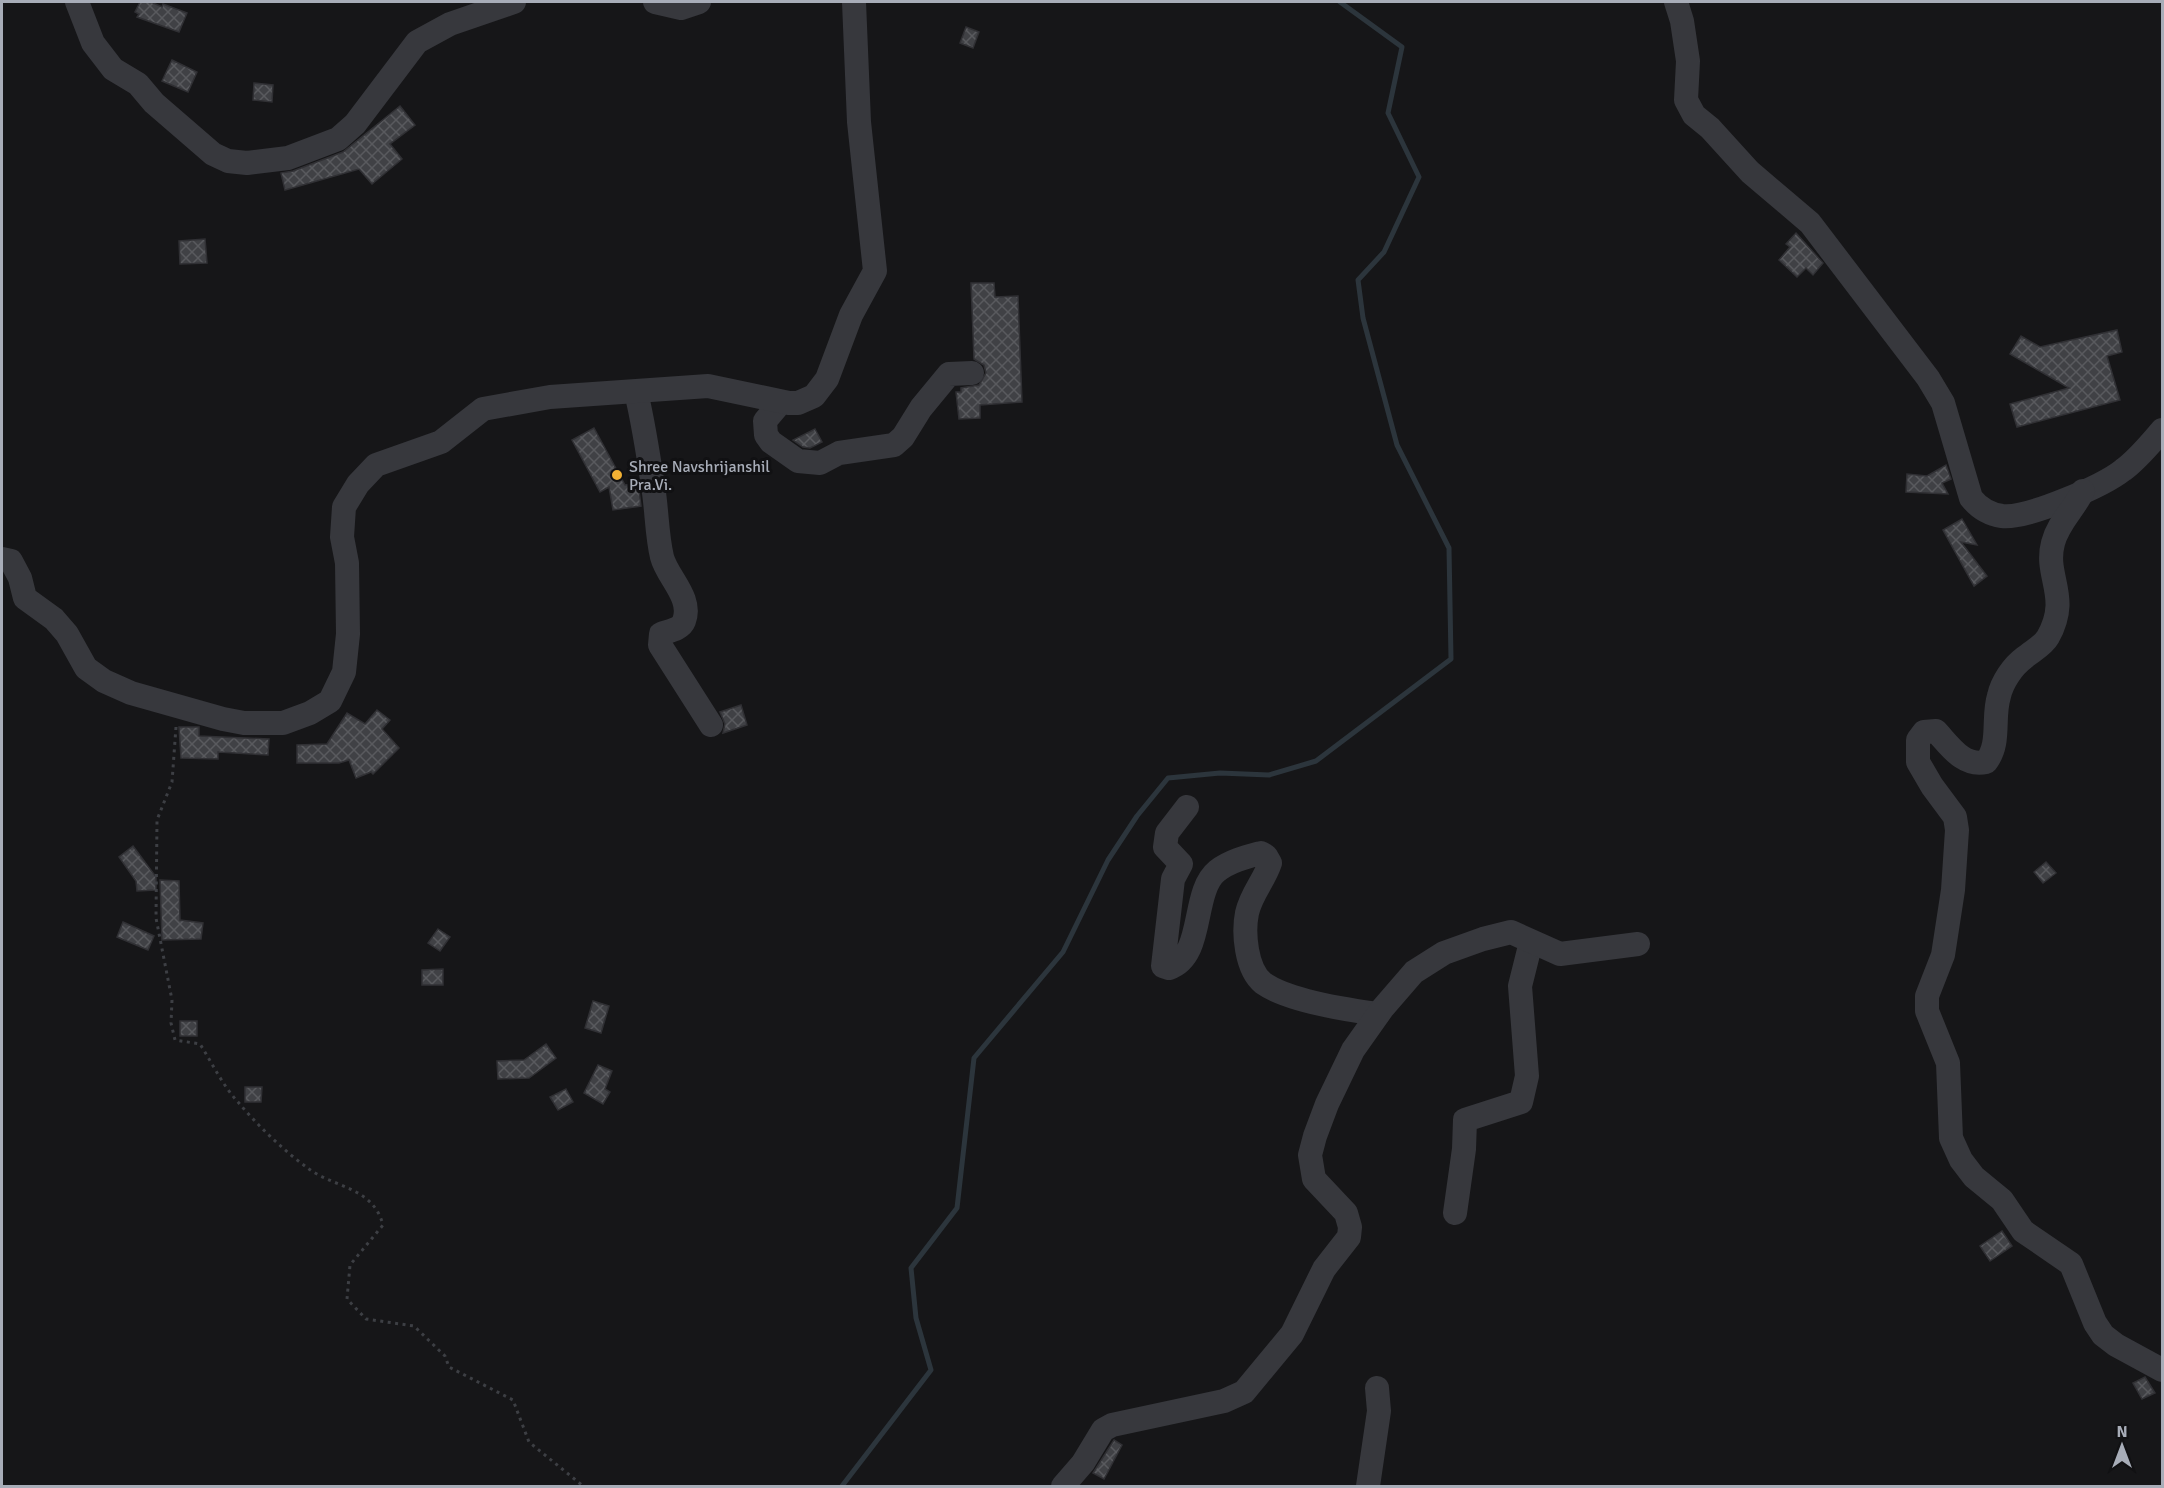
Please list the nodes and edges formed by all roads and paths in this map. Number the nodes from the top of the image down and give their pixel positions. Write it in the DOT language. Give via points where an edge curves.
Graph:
graph roads {
  1 [pos="77,2"];
  2 [pos="514,2"];
  3 [pos="655,2"];
  4 [pos="699,2"];
  5 [pos="854,2"];
  6 [pos="1676,2"];
  7 [pos="972,373"];
  8 [pos="636,392"];
  9 [pos="781,402"];
  10 [pos="2163,430"];
  11 [pos="2083,491"];
  12 [pos="2,559"];
  13 [pos="179,708"];
  14 [pos="711,725"];
  15 [pos="1187,807"];
  16 [pos="1531,942"];
  17 [pos="1638,944"];
  18 [pos="1378,1014"];
  19 [pos="1455,1213"];
  20 [pos="2163,1370"];
  21 [pos="1377,1388"];
  22 [pos="1370,1485"];
  23 [pos="583,1486"];
  24 [pos="1063,1486"];
  1 -- 2 [label="street" via="93,43 113,69 138,84 154,104 213,154 247,163 288,158 338,139 355,124 417,42 450,24"];
  3 -- 4 [label="street" via="681,8"];
  5 -- 9 [label="street" via="859,122 875,271 851,315 827,379 814,396 798,403"];
  6 -- 11 [label="street" via="1688,61 1686,100 1694,115 1750,172 1810,223 1928,378 1943,403 1971,498 1989,513 2014,517"];
  7 -- 9 [label="street" via="949,374 894,445 839,453 820,463 798,461 766,435 765,421"];
  8 -- 9 [label="street" via="708,387"];
  8 -- 13 [label="street" via="550,397 483,409 441,442 376,465 344,507 348,634 344,672 330,701 283,723 243,723"];
  8 -- 14 [label="street" via="662,558 679,588 685,611 680,627 661,634 660,645"];
  10 -- 11 [label="street" via="2122,471"];
  11 -- 20 [label="street" via="2052,544 2060,604 2048,639 2021,659 2009,674 1999,695 1993,753 1986,762 1971,763 1936,731 1924,732 1918,740 1918,762 1955,817 1957,830 1946,938 1927,996 1927,1011 1948,1063 1951,1138 1961,1160 1974,1177 2002,1200 2024,1231 2071,1264 2103,1335"];
  12 -- 13 [label="street" via="10,561 25,598 60,627 86,668 113,685"];
  13 -- 23 [label="path" via="172,782 157,820 156,918 172,1000 175,1040 200,1044 237,1102 281,1145 320,1176 354,1188 380,1214 383,1225 350,1265 346,1299 366,1319 414,1326 445,1356 449,1367 513,1400 529,1442"];
  15 -- 18 [label="street" via="1167,833 1165,847 1181,864 1173,879 1163,966 1169,968 1182,961 1198,921 1204,891 1216,872 1241,858 1261,853 1270,863 1247,914 1251,967 1263,982 1296,996 1332,1008"];
  16 -- 17 [label="street" via="1560,954"];
  16 -- 18 [label="street" via="1510,932 1444,953 1414,972"];
  16 -- 19 [label="street" via="1520,986 1527,1076 1521,1102 1465,1120"];
  18 -- 24 [label="street" via="1353,1050 1327,1104 1310,1155 1314,1179 1346,1213 1349,1237 1323,1269 1292,1334 1244,1392 1224,1401 1103,1430"];
  21 -- 22 [label="street" via="1379,1411"];
}
